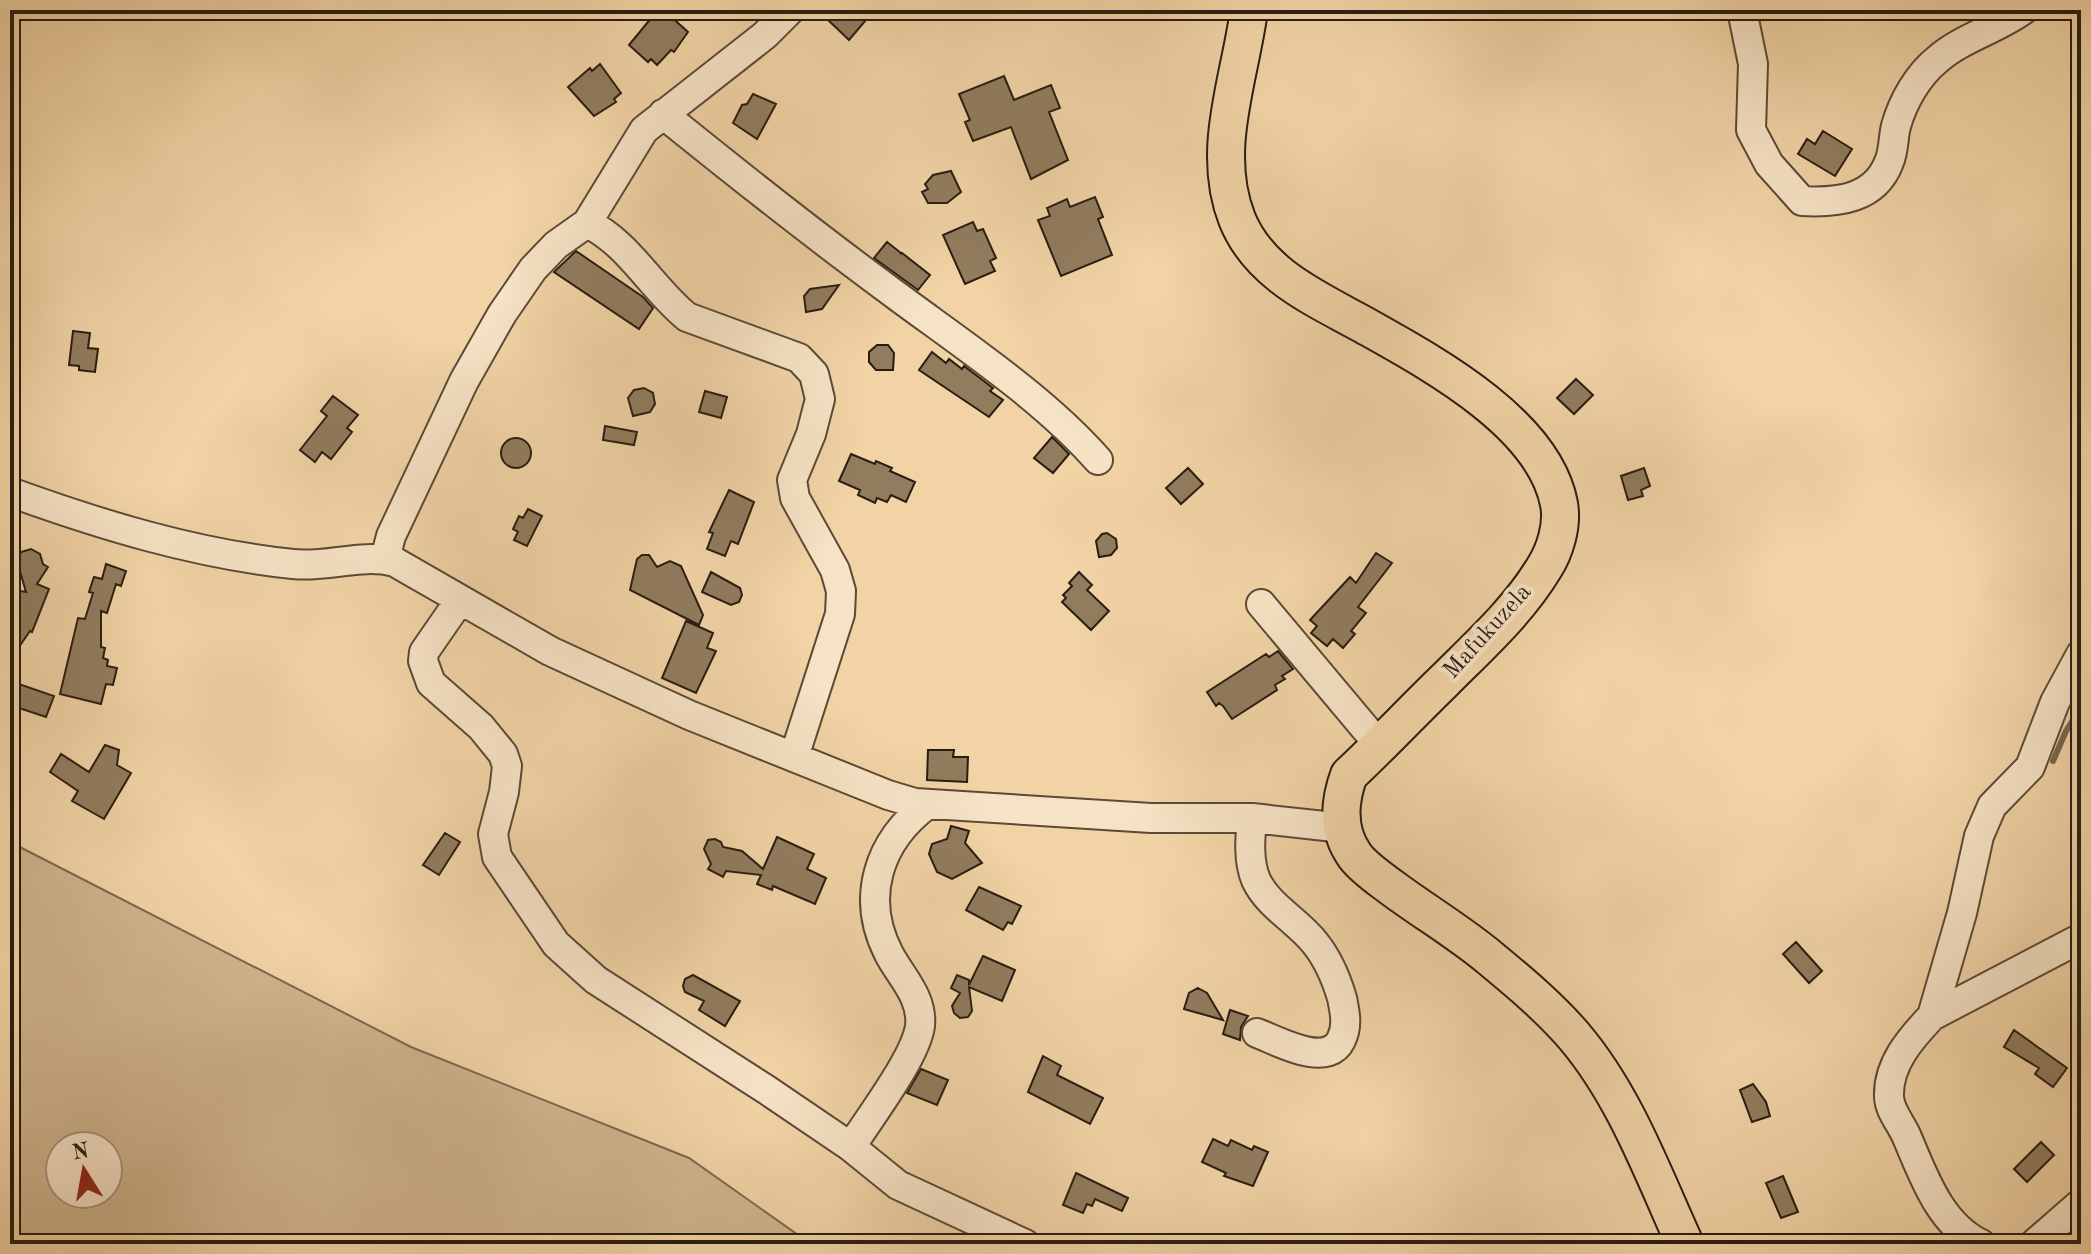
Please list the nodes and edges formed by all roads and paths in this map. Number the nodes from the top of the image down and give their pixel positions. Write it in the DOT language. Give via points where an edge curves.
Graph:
graph roads {
  1 [pos="790,10"];
  2 [pos="1249,10"];
  3 [pos="1742,10"];
  4 [pos="2023,10"];
  5 [pos="663,114"];
  6 [pos="587,223"];
  7 [pos="1098,460"];
  8 [pos="10,492"];
  9 [pos="385,559"];
  10 [pos="460,600"];
  11 [pos="1261,604"];
  12 [pos="2081,654"];
  13 [pos="1380,746"];
  14 [pos="794,757"];
  15 [pos="928,804"];
  16 [pos="1252,818"];
  17 [pos="1343,828"];
  18 [pos="2081,938"];
  19 [pos="1932,1016"];
  20 [pos="1257,1033"];
  21 [pos="851,1147"];
  22 [pos="2081,1203"];
  23 [pos="1025,1244"];
  24 [pos="1685,1244"];
  25 [pos="1981,1244"];
  26 [pos="2034,1244"];
  1 -- 5 [label="street"];
  2 -- 13 [label="main road, Mafukuzela" via="1227,122 1225,168 1237,219 1248,240 1298,289 1413,352 1503,418 1533,448 1560,506 1556,542 1522,598"];
  3 -- 4 [label="street" via="1753,64 1751,130 1759,149 1802,201 1824,202 1865,193 1879,182 1906,98 1938,58"];
  5 -- 6 [label="street" via="644,130"];
  5 -- 7 [label="street" via="986,362"];
  6 -- 9 [label="street" via="533,269 502,314 464,381"];
  6 -- 14 [label="street" via="625,252 687,317 799,358 814,374 820,399 792,480 795,498 835,570 840,614"];
  8 -- 9 [label="street" via="82,518 258,560 298,565"];
  9 -- 10 [label="street"];
  10 -- 14 [label="street" via="550,651"];
  10 -- 21 [label="street" via="424,652 426,671 431,683 503,754 504,792 493,834 497,857 556,944 596,980"];
  11 -- 13 [label="street"];
  12 -- 19 [label="street" via="2030,767 1992,806 1979,836"];
  13 -- 17 [label="main road, Mafukuzela" via="1349,775 1342,794"];
  14 -- 15 [label="street" via="888,795"];
  15 -- 16 [label="street" via="1151,818"];
  15 -- 21 [label="street" via="897,831 876,884 875,916 889,954 911,987 920,1025 908,1056"];
  16 -- 17 [label="street"];
  16 -- 20 [label="street" via="1256,879 1321,951 1333,971 1346,1018 1338,1045 1325,1052 1311,1054"];
  17 -- 24 [label="main road, Mafukuzela" via="1355,856 1373,874 1479,949 1574,1037 1631,1124"];
  18 -- 19 [label="street"];
  19 -- 25 [label="street" via="1895,1065 1889,1099 1942,1211"];
  21 -- 23 [label="street" via="898,1185"];
  22 -- 26 [label="street"];
}
